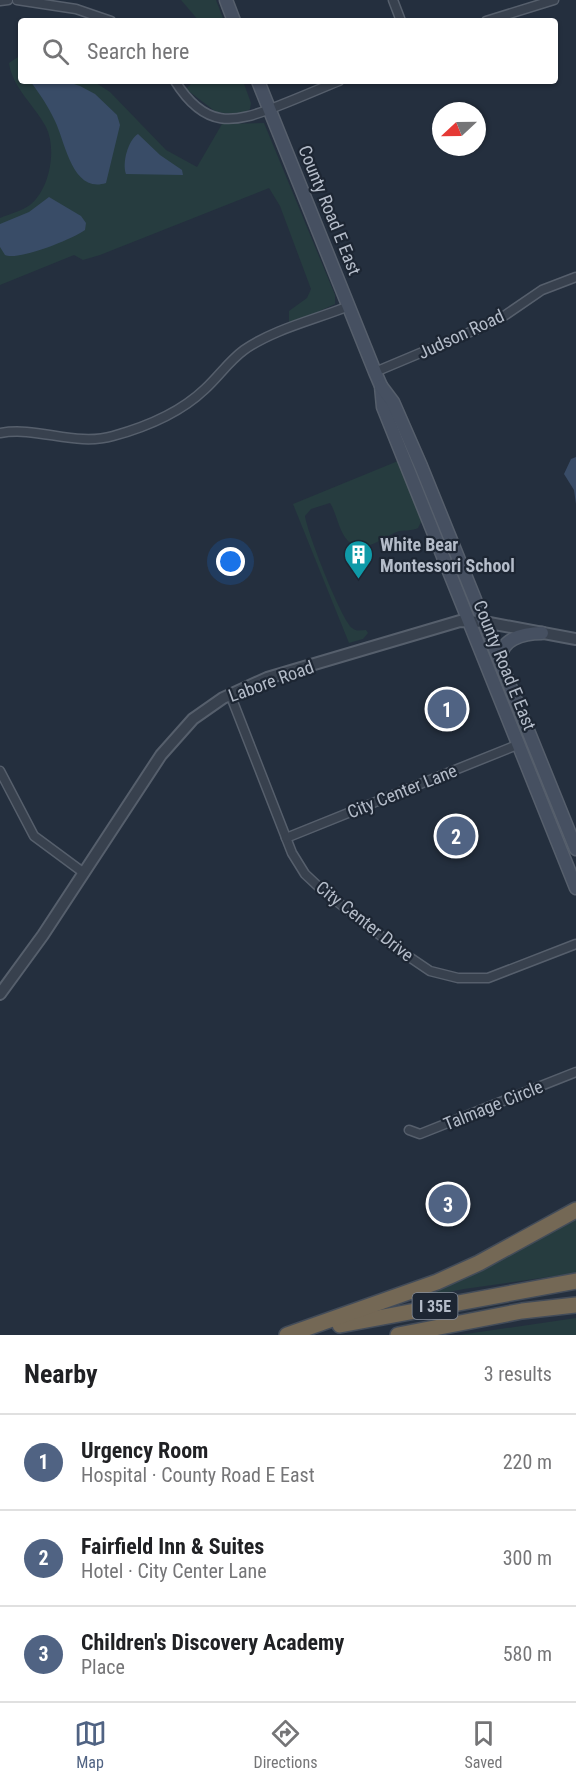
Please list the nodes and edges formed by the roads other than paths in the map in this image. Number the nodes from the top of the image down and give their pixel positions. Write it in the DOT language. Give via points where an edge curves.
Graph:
graph roads {
  1 [pos="8,0"];
  2 [pos="17,0"];
  3 [pos="225,0"];
  4 [pos="393,0"];
  5 [pos="554,0"];
  6 [pos="0,1"];
  7 [pos="102,18"];
  8 [pos="233,18"];
  9 [pos="400,18"];
  10 [pos="496,18"];
  11 [pos="178,84"];
  12 [pos="259,84"];
  13 [pos="332,84"];
  14 [pos="270,109"];
  15 [pos="576,277"];
  16 [pos="349,306"];
  17 [pos="375,372"];
  18 [pos="381,386"];
  19 [pos="0,433"];
  20 [pos="467,620"];
  21 [pos="484,622"];
  22 [pos="542,633"];
  23 [pos="576,639"];
  24 [pos="502,666"];
  25 [pos="230,694"];
  26 [pos="517,745"];
  27 [pos="0,771"];
  28 [pos="286,838"];
  29 [pos="576,849"];
  30 [pos="84,873"];
  31 [pos="576,888"];
  32 [pos="576,944"];
  33 [pos="0,994"];
  34 [pos="576,1072"];
  35 [pos="409,1130"];
  36 [pos="576,1210"];
  37 [pos="576,1281"];
  38 [pos="576,1305"];
  39 [pos="287,1335"];
  40 [pos="295,1335"];
  41 [pos="398,1335"];
  1 -- 6 [label="street"];
  2 -- 7 [label="street" via="76,9"];
  3 -- 8 [label="main road"];
  4 -- 9 [label="street"];
  5 -- 10 [label="street"];
  11 -- 14 [label="street" via="192,101 220,119 240,120"];
  12 -- 14 [label="main road, County Road E East"];
  13 -- 14 [label="street"];
  14 -- 16 [label="main road, County Road E East"];
  15 -- 17 [label="street, Judson Road" via="542,290 475,330"];
  16 -- 17 [label="main road, County Road E East"];
  16 -- 19 [label="street" via="257,342 231,360 195,398 167,415 125,432 84,440 30,432"];
  17 -- 18 [label="main road, County Road E East"];
  18 -- 20 [label="main road, County Road E East" via="383,407"];
  18 -- 21 [label="main road, County Road E East" via="393,402"];
  20 -- 21 [label="street, Labore Road"];
  20 -- 25 [label="street, Labore Road" via="273,676"];
  20 -- 26 [label="main road, County Road E East"];
  21 -- 22 [label="street, Labore Road"];
  21 -- 24 [label="main road, County Road E East"];
  22 -- 23 [label="street, Labore Road"];
  22 -- 24 [label="main road" via="507,642 500,654"];
  24 -- 29 [label="main road, County Road E East"];
  25 -- 28 [label="street, City Center Drive"];
  25 -- 30 [label="street, Labore Road" via="193,719 165,749"];
  26 -- 28 [label="street, City Center Lane"];
  26 -- 31 [label="main road, County Road E East"];
  27 -- 30 [label="street" via="34,836"];
  28 -- 32 [label="street, City Center Drive" via="305,874 321,889 430,971 458,978 489,978"];
  30 -- 33 [label="street, Labore Road"];
  34 -- 35 [label="street, Talmage Circle" via="420,1134"];
  36 -- 39 [label="highway" via="437,1282"];
  37 -- 40 [label="highway, I 35E"];
  38 -- 41 [label="highway, I 35E" via="522,1311"];
}
